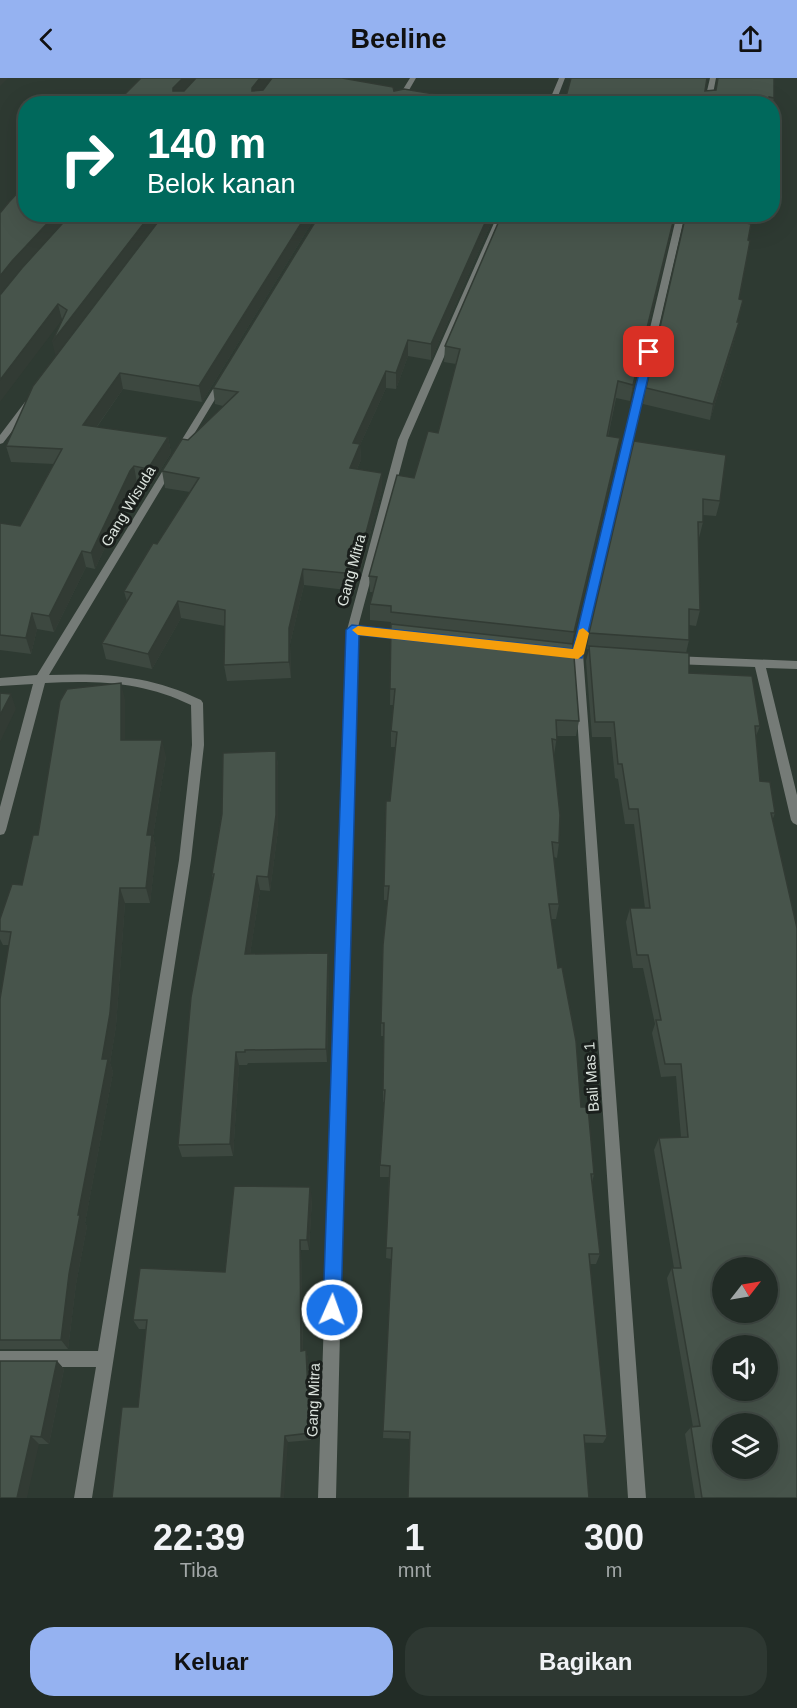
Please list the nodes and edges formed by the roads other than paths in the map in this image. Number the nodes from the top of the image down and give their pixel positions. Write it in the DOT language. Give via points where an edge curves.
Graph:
graph roads {
  1 [pos="413,78"];
  2 [pos="562,78"];
  3 [pos="713,78"];
  4 [pos="402,96"];
  5 [pos="554,96"];
  6 [pos="709,96"];
  7 [pos="498,222"];
  8 [pos="679,222"];
  9 [pos="230,368"];
  10 [pos="36,394"];
  11 [pos="0,441"];
  12 [pos="352,630"];
  13 [pos="412,636"];
  14 [pos="658,659"];
  15 [pos="760,665"];
  16 [pos="797,665"];
  17 [pos="40,680"];
  18 [pos="0,682"];
  19 [pos="797,820"];
  20 [pos="0,830"];
  21 [pos="0,1359"];
  22 [pos="105,1359"];
  23 [pos="83,1498"];
  24 [pos="327,1498"];
  25 [pos="637,1498"];
  1 -- 4 [label="street"];
  2 -- 5 [label="street"];
  3 -- 6 [label="street"];
  7 -- 12 [label="street, Gang Mitra" via="403,440"];
  8 -- 25 [label="street, Bali Mas 1" via="578,654"];
  9 -- 17 [label="street, Gang Wisuda"];
  10 -- 11 [label="street"];
  12 -- 13 [label="street"];
  12 -- 24 [label="street, Gang Mitra"];
  14 -- 15 [label="street"];
  15 -- 16 [label="street"];
  15 -- 19 [label="street"];
  17 -- 18 [label="street"];
  17 -- 20 [label="street, Gang Wisuda"];
  17 -- 22 [label="street" via="129,682 178,692 197,703 198,745 185,860"];
  21 -- 22 [label="street"];
  22 -- 23 [label="street"];
}
